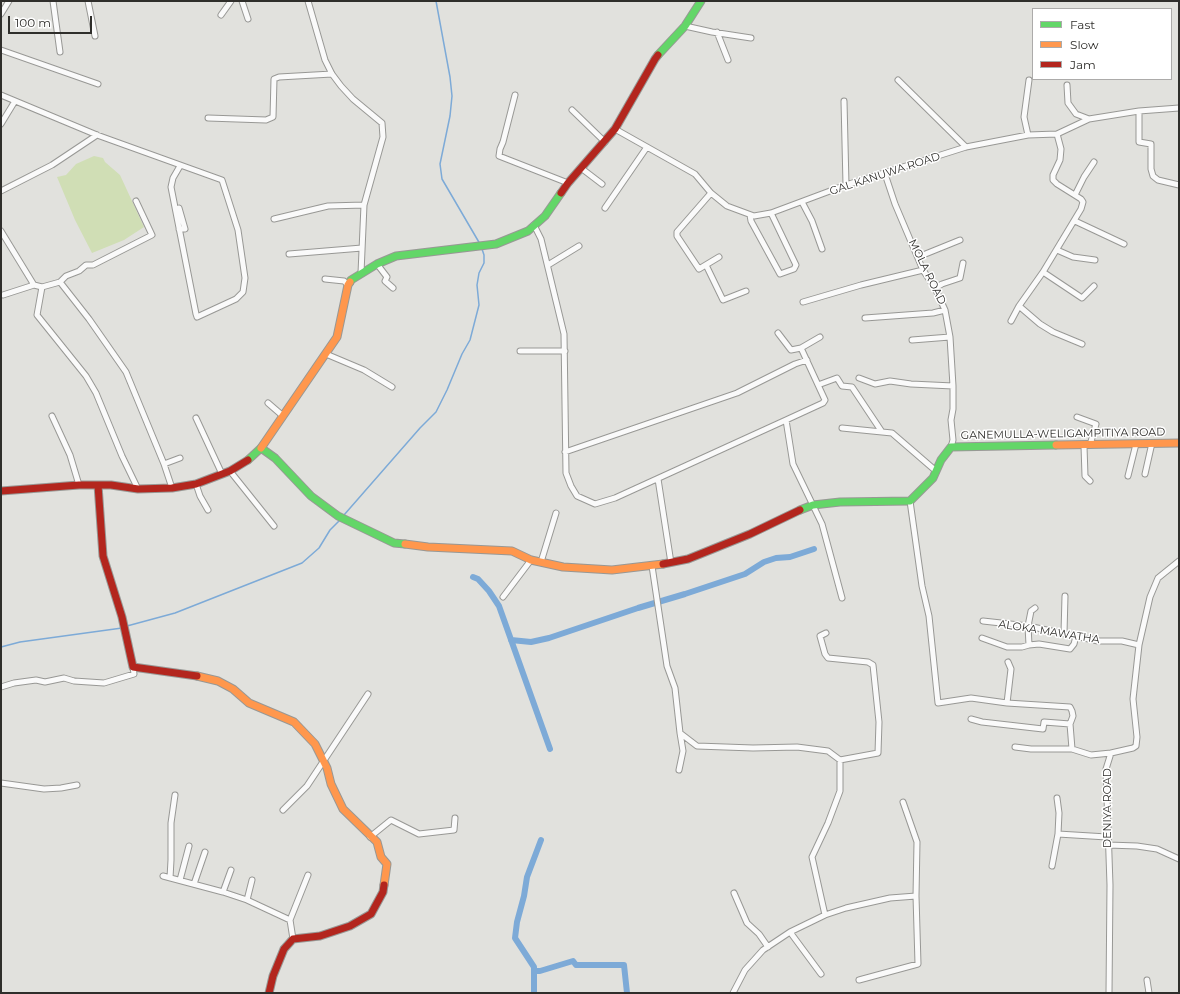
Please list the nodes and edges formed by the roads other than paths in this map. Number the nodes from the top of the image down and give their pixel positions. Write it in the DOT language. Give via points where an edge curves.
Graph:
graph roads {
  1 [pos="53,1"];
  2 [pos="88,1"];
  3 [pos="231,1"];
  4 [pos="242,1"];
  5 [pos="308,1"];
  6 [pos="700,1"];
  7 [pos="7,2"];
  8 [pos="1,14"];
  9 [pos="221,15"];
  10 [pos="248,19"];
  11 [pos="685,26"];
  12 [pos="717,32"];
  13 [pos="95,36"];
  14 [pos="752,38"];
  15 [pos="1,50"];
  16 [pos="60,52"];
  17 [pos="728,60"];
  18 [pos="332,74"];
  19 [pos="898,80"];
  20 [pos="1029,80"];
  21 [pos="98,84"];
  22 [pos="1067,85"];
  23 [pos="1,95"];
  24 [pos="515,95"];
  25 [pos="15,101"];
  26 [pos="844,101"];
  27 [pos="1179,108"];
  28 [pos="572,110"];
  29 [pos="1139,111"];
  30 [pos="208,118"];
  31 [pos="1089,119"];
  32 [pos="1,124"];
  33 [pos="615,129"];
  34 [pos="1057,134"];
  35 [pos="97,135"];
  36 [pos="1028,135"];
  37 [pos="605,142"];
  38 [pos="647,147"];
  39 [pos="966,147"];
  40 [pos="1094,162"];
  41 [pos="180,166"];
  42 [pos="581,168"];
  43 [pos="885,174"];
  44 [pos="568,183"];
  45 [pos="602,184"];
  46 [pos="1179,185"];
  47 [pos="846,186"];
  48 [pos="1,191"];
  49 [pos="711,192"];
  50 [pos="1075,195"];
  51 [pos="136,201"];
  52 [pos="802,202"];
  53 [pos="364,205"];
  54 [pos="180,208"];
  55 [pos="605,208"];
  56 [pos="771,213"];
  57 [pos="750,215"];
  58 [pos="274,219"];
  59 [pos="1075,221"];
  60 [pos="534,225"];
  61 [pos="180,229"];
  62 [pos="1,231"];
  63 [pos="960,240"];
  64 [pos="1124,244"];
  65 [pos="579,246"];
  66 [pos="362,248"];
  67 [pos="822,249"];
  68 [pos="1057,250"];
  69 [pos="289,254"];
  70 [pos="719,257"];
  71 [pos="918,257"];
  72 [pos="1095,260"];
  73 [pos="963,262"];
  74 [pos="377,264"];
  75 [pos="548,265"];
  76 [pos="706,265"];
  77 [pos="923,270"];
  78 [pos="1043,272"];
  79 [pos="361,273"];
  80 [pos="325,279"];
  81 [pos="60,282"];
  82 [pos="34,285"];
  83 [pos="348,285"];
  84 [pos="1094,286"];
  85 [pos="42,287"];
  86 [pos="394,288"];
  87 [pos="935,288"];
  88 [pos="746,291"];
  89 [pos="3,295"];
  90 [pos="803,302"];
  91 [pos="1019,306"];
  92 [pos="945,310"];
  93 [pos="865,318"];
  94 [pos="1011,321"];
  95 [pos="778,333"];
  96 [pos="820,337"];
  97 [pos="950,337"];
  98 [pos="912,340"];
  99 [pos="1082,344"];
  100 [pos="801,348"];
  101 [pos="520,351"];
  102 [pos="565,351"];
  103 [pos="326,354"];
  104 [pos="807,360"];
  105 [pos="859,378"];
  106 [pos="818,385"];
  107 [pos="953,386"];
  108 [pos="392,387"];
  109 [pos="268,403"];
  110 [pos="52,416"];
  111 [pos="284,416"];
  112 [pos="1077,416"];
  113 [pos="196,418"];
  114 [pos="786,420"];
  115 [pos="842,428"];
  116 [pos="882,432"];
  117 [pos="1179,442"];
  118 [pos="1152,443"];
  119 [pos="1136,444"];
  120 [pos="1087,446"];
  121 [pos="951,447"];
  122 [pos="261,448"];
  123 [pos="565,452"];
  124 [pos="180,458"];
  125 [pos="164,464"];
  126 [pos="230,471"];
  127 [pos="936,471"];
  128 [pos="222,474"];
  129 [pos="1145,474"];
  130 [pos="1128,476"];
  131 [pos="658,479"];
  132 [pos="1090,481"];
  133 [pos="196,484"];
  134 [pos="79,485"];
  135 [pos="98,485"];
  136 [pos="172,488"];
  137 [pos="138,489"];
  138 [pos="1,491"];
  139 [pos="910,501"];
  140 [pos="813,505"];
  141 [pos="208,510"];
  142 [pos="556,514"];
  143 [pos="274,526"];
  144 [pos="531,560"];
  145 [pos="1179,560"];
  146 [pos="541,562"];
  147 [pos="671,563"];
  148 [pos="652,566"];
  149 [pos="1065,596"];
  150 [pos="503,597"];
  151 [pos="842,598"];
  152 [pos="1034,608"];
  153 [pos="983,621"];
  154 [pos="1028,626"];
  155 [pos="826,633"];
  156 [pos="1064,633"];
  157 [pos="1076,636"];
  158 [pos="982,638"];
  159 [pos="1029,645"];
  160 [pos="1139,645"];
  161 [pos="1008,662"];
  162 [pos="133,667"];
  163 [pos="1,687"];
  164 [pos="368,694"];
  165 [pos="1007,703"];
  166 [pos="971,719"];
  167 [pos="1070,724"];
  168 [pos="680,733"];
  169 [pos="1015,747"];
  170 [pos="1072,749"];
  171 [pos="1111,753"];
  172 [pos="840,760"];
  173 [pos="324,762"];
  174 [pos="680,770"];
  175 [pos="1,783"];
  176 [pos="77,785"];
  177 [pos="175,795"];
  178 [pos="1057,798"];
  179 [pos="904,802"];
  180 [pos="283,810"];
  181 [pos="455,818"];
  182 [pos="1058,834"];
  183 [pos="370,837"];
  184 [pos="1107,837"];
  185 [pos="1108,845"];
  186 [pos="189,846"];
  187 [pos="205,852"];
  188 [pos="1179,859"];
  189 [pos="1052,866"];
  190 [pos="231,870"];
  191 [pos="308,875"];
  192 [pos="163,876"];
  193 [pos="170,878"];
  194 [pos="180,880"];
  195 [pos="252,880"];
  196 [pos="194,884"];
  197 [pos="223,892"];
  198 [pos="734,893"];
  199 [pos="916,896"];
  200 [pos="247,900"];
  201 [pos="825,915"];
  202 [pos="290,920"];
  203 [pos="790,932"];
  204 [pos="293,939"];
  205 [pos="768,947"];
  206 [pos="821,974"];
  207 [pos="859,980"];
  208 [pos="1146,980"];
  209 [pos="269,993"];
  210 [pos="733,993"];
  211 [pos="1110,993"];
  212 [pos="1149,993"];
  1 -- 16 [label="street"];
  2 -- 13 [label="street"];
  3 -- 9 [label="street"];
  4 -- 10 [label="street"];
  5 -- 18 [label="street" via="325,60"];
  6 -- 11 [label="street"];
  7 -- 8 [label="street"];
  11 -- 12 [label="street"];
  11 -- 33 [label="street" via="655,60"];
  12 -- 14 [label="street"];
  12 -- 17 [label="street"];
  15 -- 21 [label="street"];
  18 -- 30 [label="street" via="274,79 273,117 266,120"];
  18 -- 53 [label="street" via="353,99 382,123 383,137"];
  19 -- 39 [label="street"];
  20 -- 36 [label="street" via="1024,117"];
  22 -- 31 [label="street" via="1068,103 1076,114"];
  23 -- 25 [label="street"];
  24 -- 44 [label="street" via="499,156"];
  25 -- 32 [label="street"];
  25 -- 35 [label="street"];
  26 -- 47 [label="street"];
  27 -- 29 [label="street, GAL KANUWA ROAD"];
  28 -- 37 [label="street"];
  29 -- 31 [label="street, GAL KANUWA ROAD"];
  29 -- 46 [label="street" via="1139,142 1152,144 1153,176 1158,180"];
  31 -- 34 [label="street, GAL KANUWA ROAD"];
  33 -- 37 [label="street"];
  33 -- 38 [label="street, GAL KANUWA ROAD"];
  34 -- 36 [label="street, GAL KANUWA ROAD"];
  34 -- 50 [label="street" via="1061,149 1053,180"];
  35 -- 41 [label="street"];
  35 -- 48 [label="street" via="52,165"];
  36 -- 39 [label="street, GAL KANUWA ROAD"];
  37 -- 42 [label="street"];
  38 -- 49 [label="street, GAL KANUWA ROAD" via="695,174"];
  38 -- 55 [label="street"];
  39 -- 43 [label="street, GAL KANUWA ROAD"];
  40 -- 50 [label="street"];
  41 -- 61 [label="street" via="171,187"];
  41 -- 61 [label="street" via="222,180 238,230 245,278 243,292 236,299 198,317"];
  42 -- 44 [label="street"];
  42 -- 45 [label="street"];
  43 -- 47 [label="street, GAL KANUWA ROAD"];
  43 -- 71 [label="street, MOLA ROAD"];
  44 -- 60 [label="street" via="545,216"];
  47 -- 52 [label="street, GAL KANUWA ROAD"];
  49 -- 57 [label="street, GAL KANUWA ROAD" via="727,206"];
  49 -- 76 [label="street" via="677,232 677,236 700,269"];
  50 -- 59 [label="street" via="1082,199 1082,209"];
  51 -- 81 [label="street" via="152,235 93,265 86,265"];
  52 -- 56 [label="street, GAL KANUWA ROAD"];
  52 -- 67 [label="street"];
  53 -- 58 [label="street" via="328,206"];
  53 -- 66 [label="street"];
  54 -- 61 [label="street" via="185,229"];
  56 -- 57 [label="street, GAL KANUWA ROAD"];
  56 -- 57 [label="street" via="796,265 794,269 780,274"];
  59 -- 64 [label="street"];
  59 -- 68 [label="street"];
  60 -- 74 [label="street" via="528,231 496,244 396,256"];
  60 -- 75 [label="street"];
  62 -- 82 [label="street"];
  63 -- 71 [label="street"];
  65 -- 75 [label="street"];
  66 -- 69 [label="street"];
  66 -- 79 [label="street"];
  68 -- 72 [label="street" via="1073,257"];
  68 -- 78 [label="street"];
  70 -- 76 [label="street"];
  71 -- 77 [label="street, MOLA ROAD"];
  73 -- 87 [label="street" via="960,278"];
  74 -- 79 [label="street"];
  74 -- 86 [label="street" via="387,277 385,281"];
  75 -- 102 [label="street" via="564,334"];
  76 -- 88 [label="street" via="723,300"];
  77 -- 87 [label="street, MOLA ROAD"];
  77 -- 90 [label="street"];
  78 -- 84 [label="street" via="1082,298"];
  78 -- 91 [label="street"];
  79 -- 83 [label="street"];
  80 -- 83 [label="street" via="344,281"];
  81 -- 85 [label="street"];
  81 -- 125 [label="street" via="126,372"];
  82 -- 85 [label="street"];
  82 -- 89 [label="street"];
  83 -- 103 [label="street" via="337,337"];
  85 -- 137 [label="street" via="37,315 86,376 96,393"];
  87 -- 92 [label="street, MOLA ROAD"];
  91 -- 94 [label="street"];
  91 -- 99 [label="street" via="1053,332"];
  92 -- 93 [label="street"];
  92 -- 97 [label="street, MOLA ROAD"];
  95 -- 100 [label="street" via="791,350"];
  96 -- 100 [label="street"];
  97 -- 98 [label="street"];
  97 -- 107 [label="street, MOLA ROAD"];
  100 -- 104 [label="street"];
  101 -- 102 [label="street"];
  102 -- 123 [label="street"];
  103 -- 108 [label="street" via="364,370"];
  103 -- 111 [label="street"];
  104 -- 106 [label="street"];
  104 -- 123 [label="street" via="737,393"];
  105 -- 107 [label="street" via="876,384 890,381"];
  106 -- 114 [label="street" via="825,400 823,403"];
  106 -- 116 [label="street" via="837,378 842,386 852,387"];
  107 -- 121 [label="street, MOLA ROAD"];
  109 -- 111 [label="street"];
  110 -- 134 [label="street" via="70,455"];
  111 -- 122 [label="street"];
  112 -- 120 [label="street" via="1096,424"];
  113 -- 128 [label="street"];
  114 -- 131 [label="street"];
  114 -- 140 [label="street" via="793,464"];
  115 -- 116 [label="street"];
  116 -- 127 [label="street" via="892,433"];
  117 -- 118 [label="street, GANEMULLA-WELIGAMPITIYA ROAD"];
  118 -- 119 [label="street, GANEMULLA-WELIGAMPITIYA ROAD"];
  118 -- 129 [label="street"];
  119 -- 120 [label="street, GANEMULLA-WELIGAMPITIYA ROAD"];
  119 -- 130 [label="street"];
  120 -- 121 [label="street, GANEMULLA-WELIGAMPITIYA ROAD"];
  120 -- 132 [label="street" via="1085,476"];
  121 -- 127 [label="street, GANEMULLA-WELIGAMPITIYA ROAD"];
  122 -- 126 [label="street" via="246,462"];
  122 -- 144 [label="street" via="275,458 311,496 338,516 394,543 512,551"];
  123 -- 131 [label="street" via="566,473 571,486 577,496 595,504"];
  124 -- 125 [label="street"];
  125 -- 136 [label="street"];
  126 -- 128 [label="street"];
  126 -- 143 [label="street"];
  127 -- 139 [label="street, GANEMULLA-WELIGAMPITIYA ROAD" via="933,478"];
  128 -- 133 [label="street"];
  131 -- 147 [label="street"];
  133 -- 136 [label="street"];
  133 -- 141 [label="street"];
  134 -- 135 [label="street"];
  134 -- 138 [label="street"];
  135 -- 137 [label="street"];
  135 -- 162 [label="street" via="103,556 122,617"];
  136 -- 137 [label="street"];
  139 -- 140 [label="street"];
  139 -- 165 [label="street" via="922,586 929,616 938,703 971,698"];
  140 -- 147 [label="street" via="750,534 688,559"];
  140 -- 151 [label="street" via="822,524"];
  142 -- 146 [label="street"];
  144 -- 146 [label="street"];
  144 -- 150 [label="street"];
  145 -- 160 [label="street, DENIYA ROAD" via="1158,578 1150,596"];
  146 -- 148 [label="street" via="563,567 612,570"];
  147 -- 148 [label="street"];
  148 -- 168 [label="street" via="667,666 675,688"];
  149 -- 156 [label="street"];
  152 -- 154 [label="street"];
  153 -- 154 [label="street, ALOKA MAWATHA"];
  154 -- 156 [label="street, ALOKA MAWATHA"];
  154 -- 159 [label="street"];
  155 -- 172 [label="street" via="820,636 828,658 868,662 872,665 879,722 878,753"];
  156 -- 157 [label="street, ALOKA MAWATHA"];
  157 -- 159 [label="street" via="1070,650 1039,644"];
  157 -- 160 [label="street, ALOKA MAWATHA"];
  158 -- 159 [label="street" via="1007,647"];
  160 -- 171 [label="street, DENIYA ROAD" via="1133,699 1136,746"];
  161 -- 165 [label="street" via="1011,669"];
  162 -- 163 [label="street" via="134,674 104,682 74,682 64,678 45,682 14,682"];
  162 -- 173 [label="street" via="200,676 218,681 233,689 249,703 294,722 315,744"];
  164 -- 173 [label="street"];
  165 -- 167 [label="street" via="1070,707 1073,716"];
  166 -- 167 [label="street" via="1043,728 1044,722"];
  167 -- 170 [label="street"];
  168 -- 172 [label="street" via="697,746 797,747 828,751"];
  168 -- 174 [label="street" via="683,751"];
  169 -- 170 [label="street"];
  170 -- 171 [label="street" via="1091,755"];
  171 -- 184 [label="street, DENIYA ROAD" via="1106,769"];
  172 -- 201 [label="street" via="840,791 812,857"];
  173 -- 180 [label="street" via="307,786"];
  173 -- 183 [label="street" via="343,809"];
  175 -- 176 [label="street" via="44,789"];
  177 -- 193 [label="street" via="171,823"];
  178 -- 182 [label="street"];
  179 -- 199 [label="street" via="917,842"];
  181 -- 183 [label="street" via="454,830 419,834 391,820"];
  182 -- 184 [label="street"];
  182 -- 189 [label="street"];
  183 -- 204 [label="street" via="377,842 386,864 383,892 371,914 350,926 320,936"];
  184 -- 185 [label="street, DENIYA ROAD"];
  185 -- 188 [label="street" via="1157,849"];
  185 -- 211 [label="street, DENIYA ROAD"];
  186 -- 194 [label="street"];
  187 -- 196 [label="street"];
  190 -- 197 [label="street"];
  191 -- 202 [label="street"];
  192 -- 193 [label="street"];
  193 -- 194 [label="street"];
  194 -- 196 [label="street"];
  195 -- 200 [label="street"];
  196 -- 197 [label="street"];
  197 -- 200 [label="street"];
  198 -- 205 [label="street" via="747,923"];
  199 -- 201 [label="street" via="890,898"];
  199 -- 207 [label="street" via="918,964"];
  200 -- 202 [label="street"];
  201 -- 203 [label="street"];
  202 -- 204 [label="street"];
  203 -- 205 [label="street"];
  203 -- 206 [label="street"];
  204 -- 209 [label="street" via="284,949"];
  205 -- 210 [label="street" via="762,950 745,970"];
  208 -- 212 [label="street"];
}
